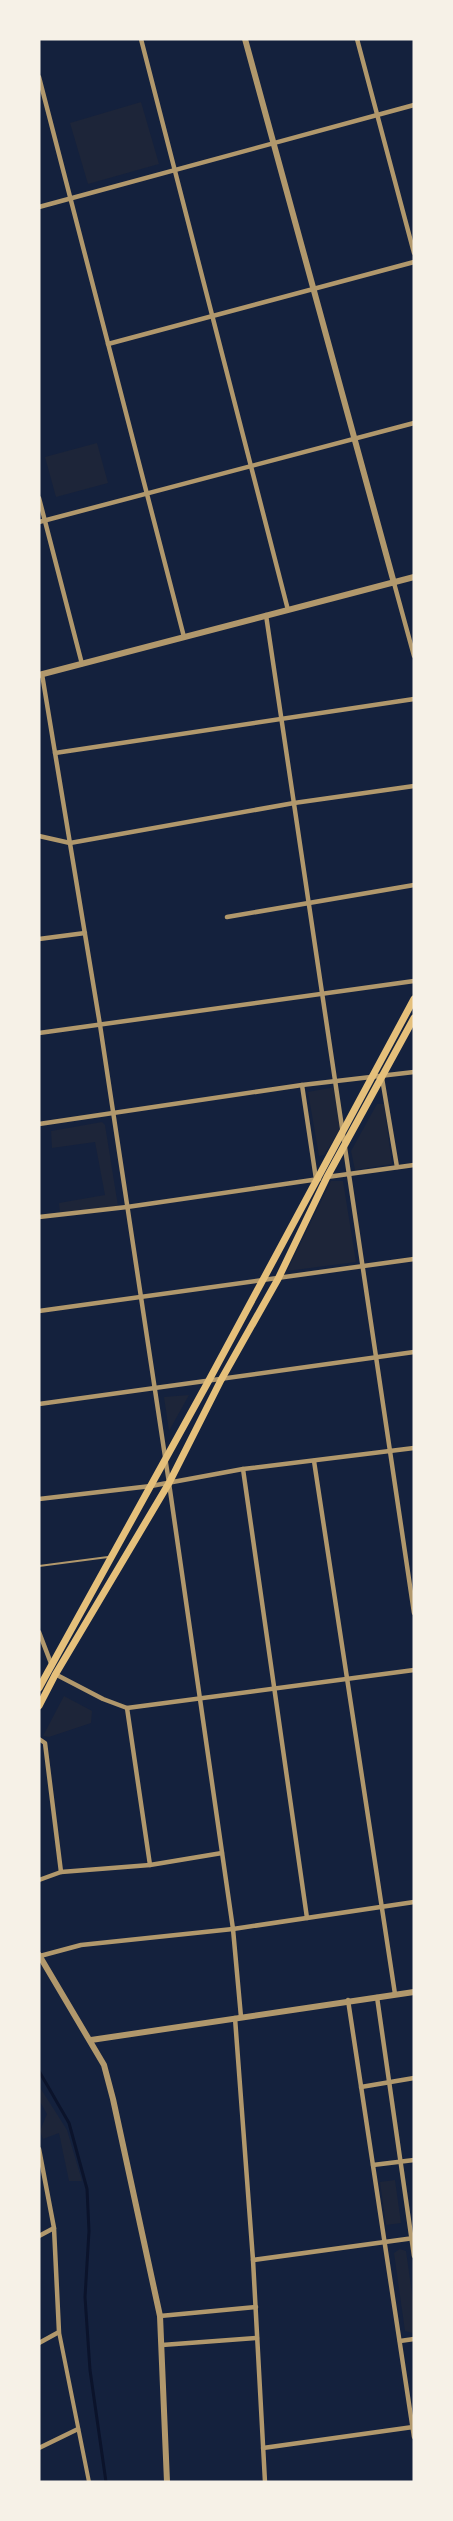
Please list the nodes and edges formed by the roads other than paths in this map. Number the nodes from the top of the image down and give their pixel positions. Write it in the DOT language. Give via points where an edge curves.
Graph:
graph roads {
  1 [pos="141,39"];
  2 [pos="245,39"];
  3 [pos="357,39"];
  4 [pos="39,77"];
  5 [pos="414,105"];
  6 [pos="377,115"];
  7 [pos="274,144"];
  8 [pos="175,171"];
  9 [pos="71,199"];
  10 [pos="39,207"];
  11 [pos="414,253"];
  12 [pos="414,262"];
  13 [pos="314,288"];
  14 [pos="212,316"];
  15 [pos="108,344"];
  16 [pos="414,423"];
  17 [pos="355,439"];
  18 [pos="251,466"];
  19 [pos="147,494"];
  20 [pos="39,498"];
  21 [pos="42,521"];
  22 [pos="414,577"];
  23 [pos="394,583"];
  24 [pos="288,609"];
  25 [pos="266,615"];
  26 [pos="184,637"];
  27 [pos="414,656"];
  28 [pos="82,664"];
  29 [pos="41,675"];
  30 [pos="414,699"];
  31 [pos="281,719"];
  32 [pos="55,753"];
  33 [pos="414,786"];
  34 [pos="294,803"];
  35 [pos="39,836"];
  36 [pos="70,843"];
  37 [pos="414,885"];
  38 [pos="309,903"];
  39 [pos="227,917"];
  40 [pos="85,933"];
  41 [pos="39,939"];
  42 [pos="414,981"];
  43 [pos="324,994"];
  44 [pos="414,999"];
  45 [pos="414,1018"];
  46 [pos="100,1025"];
  47 [pos="39,1033"];
  48 [pos="414,1072"];
  49 [pos="382,1076"];
  50 [pos="370,1078"];
  51 [pos="336,1083"];
  52 [pos="302,1085"];
  53 [pos="113,1114"];
  54 [pos="39,1124"];
  55 [pos="343,1128"];
  56 [pos="345,1144"];
  57 [pos="414,1165"];
  58 [pos="398,1167"];
  59 [pos="348,1174"];
  60 [pos="327,1177"];
  61 [pos="316,1179"];
  62 [pos="127,1207"];
  63 [pos="39,1217"];
  64 [pos="414,1259"];
  65 [pos="364,1266"];
  66 [pos="278,1278"];
  67 [pos="261,1281"];
  68 [pos="141,1298"];
  69 [pos="39,1311"];
  70 [pos="414,1352"];
  71 [pos="377,1358"];
  72 [pos="221,1380"];
  73 [pos="208,1382"];
  74 [pos="154,1389"];
  75 [pos="39,1404"];
  76 [pos="414,1449"];
  77 [pos="391,1451"];
  78 [pos="165,1461"];
  79 [pos="314,1461"];
  80 [pos="243,1469"];
  81 [pos="169,1484"];
  82 [pos="151,1486"];
  83 [pos="39,1499"];
  84 [pos="112,1557"];
  85 [pos="39,1566"];
  86 [pos="414,1613"];
  87 [pos="39,1632"];
  88 [pos="52,1665"];
  89 [pos="414,1670"];
  90 [pos="55,1675"];
  91 [pos="348,1680"];
  92 [pos="39,1688"];
  93 [pos="275,1690"];
  94 [pos="200,1700"];
  95 [pos="39,1707"];
  96 [pos="127,1708"];
  97 [pos="39,1739"];
  98 [pos="222,1853"];
  99 [pos="150,1865"];
  100 [pos="61,1872"];
  101 [pos="39,1880"];
  102 [pos="414,1902"];
  103 [pos="382,1906"];
  104 [pos="307,1918"];
  105 [pos="233,1929"];
  106 [pos="39,1956"];
  107 [pos="414,1992"];
  108 [pos="395,1994"];
  109 [pos="377,1997"];
  110 [pos="348,2000"];
  111 [pos="238,2018"];
  112 [pos="91,2040"];
  113 [pos="414,2078"];
  114 [pos="389,2082"];
  115 [pos="361,2086"];
  116 [pos="39,2149"];
  117 [pos="414,2160"];
  118 [pos="401,2162"];
  119 [pos="373,2165"];
  120 [pos="54,2228"];
  121 [pos="39,2236"];
  122 [pos="413,2238"];
  123 [pos="385,2242"];
  124 [pos="414,2256"];
  125 [pos="253,2260"];
  126 [pos="256,2307"];
  127 [pos="160,2316"];
  128 [pos="59,2332"];
  129 [pos="257,2338"];
  130 [pos="414,2339"];
  131 [pos="399,2341"];
  132 [pos="39,2343"];
  133 [pos="162,2345"];
  134 [pos="412,2412"];
  135 [pos="78,2429"];
  136 [pos="413,2431"];
  137 [pos="39,2448"];
  138 [pos="263,2448"];
  139 [pos="88,2482"];
  140 [pos="167,2482"];
  141 [pos="265,2482"];
  1 -- 8 [label="street"];
  2 -- 7 [label="street"];
  3 -- 6 [label="street"];
  4 -- 9 [label="street"];
  5 -- 6 [label="street"];
  6 -- 7 [label="street"];
  6 -- 11 [label="street"];
  7 -- 8 [label="street"];
  7 -- 13 [label="street"];
  8 -- 9 [label="street"];
  8 -- 14 [label="street"];
  9 -- 10 [label="street"];
  9 -- 15 [label="street"];
  12 -- 13 [label="street"];
  13 -- 14 [label="street"];
  13 -- 17 [label="street"];
  14 -- 15 [label="street"];
  14 -- 18 [label="street"];
  15 -- 19 [label="street"];
  16 -- 17 [label="street"];
  17 -- 18 [label="street"];
  17 -- 23 [label="street"];
  18 -- 19 [label="street"];
  18 -- 24 [label="street"];
  19 -- 21 [label="street"];
  19 -- 26 [label="street"];
  20 -- 21 [label="street"];
  21 -- 28 [label="street"];
  22 -- 23 [label="street"];
  23 -- 24 [label="street"];
  23 -- 27 [label="street"];
  24 -- 25 [label="street"];
  25 -- 26 [label="street"];
  25 -- 31 [label="street"];
  26 -- 28 [label="street"];
  28 -- 29 [label="street"];
  29 -- 32 [label="street"];
  30 -- 31 [label="street"];
  31 -- 32 [label="street"];
  31 -- 34 [label="street"];
  32 -- 36 [label="street"];
  33 -- 34 [label="street"];
  34 -- 36 [label="street"];
  34 -- 38 [label="street"];
  35 -- 36 [label="street"];
  36 -- 40 [label="street"];
  37 -- 38 [label="street"];
  38 -- 39 [label="street"];
  38 -- 43 [label="street"];
  40 -- 41 [label="street"];
  40 -- 46 [label="street"];
  42 -- 43 [label="street"];
  43 -- 46 [label="street"];
  43 -- 51 [label="street"];
  44 -- 50 [label="main road"];
  45 -- 49 [label="main road"];
  46 -- 47 [label="street"];
  46 -- 53 [label="street"];
  48 -- 49 [label="street"];
  49 -- 50 [label="street"];
  49 -- 56 [label="main road"];
  49 -- 58 [label="street"];
  50 -- 51 [label="street"];
  50 -- 55 [label="main road"];
  51 -- 52 [label="street"];
  51 -- 55 [label="street"];
  52 -- 53 [label="street"];
  52 -- 61 [label="street"];
  53 -- 54 [label="street"];
  53 -- 62 [label="street"];
  55 -- 56 [label="street"];
  55 -- 61 [label="main road"];
  56 -- 59 [label="street"];
  56 -- 60 [label="main road"];
  57 -- 58 [label="street"];
  58 -- 59 [label="street"];
  59 -- 60 [label="street"];
  59 -- 65 [label="street"];
  60 -- 61 [label="street"];
  60 -- 66 [label="main road"];
  61 -- 62 [label="street"];
  61 -- 67 [label="main road"];
  62 -- 63 [label="street"];
  62 -- 68 [label="street"];
  64 -- 65 [label="street"];
  65 -- 66 [label="street"];
  65 -- 71 [label="street"];
  66 -- 67 [label="street"];
  66 -- 72 [label="main road"];
  67 -- 68 [label="street"];
  67 -- 73 [label="main road"];
  68 -- 69 [label="street"];
  68 -- 74 [label="street"];
  70 -- 71 [label="street"];
  71 -- 72 [label="street"];
  71 -- 77 [label="street"];
  72 -- 73 [label="street"];
  72 -- 81 [label="main road"];
  73 -- 74 [label="street"];
  73 -- 78 [label="main road"];
  74 -- 75 [label="street"];
  74 -- 78 [label="street"];
  76 -- 77 [label="street"];
  77 -- 79 [label="street"];
  77 -- 86 [label="street"];
  78 -- 81 [label="street"];
  78 -- 82 [label="main road"];
  79 -- 80 [label="street"];
  79 -- 91 [label="street"];
  80 -- 81 [label="street"];
  80 -- 93 [label="street"];
  81 -- 82 [label="street"];
  81 -- 90 [label="main road"];
  81 -- 94 [label="street"];
  82 -- 83 [label="street"];
  82 -- 84 [label="main road"];
  84 -- 85 [label="lane"];
  84 -- 88 [label="main road"];
  87 -- 88 [label="street"];
  88 -- 90 [label="street"];
  88 -- 92 [label="main road"];
  89 -- 91 [label="street"];
  90 -- 95 [label="main road"];
  90 -- 96 [label="street"];
  91 -- 93 [label="street"];
  91 -- 103 [label="street"];
  93 -- 94 [label="street"];
  93 -- 104 [label="street"];
  94 -- 96 [label="street"];
  94 -- 98 [label="street"];
  96 -- 99 [label="street"];
  97 -- 100 [label="street" via="45,1743"];
  98 -- 99 [label="street"];
  98 -- 105 [label="street"];
  99 -- 100 [label="street"];
  100 -- 101 [label="street"];
  102 -- 103 [label="street"];
  103 -- 104 [label="street"];
  103 -- 108 [label="street"];
  104 -- 105 [label="street"];
  105 -- 106 [label="street" via="81,1945"];
  105 -- 111 [label="street"];
  106 -- 112 [label="street"];
  107 -- 108 [label="street"];
  108 -- 109 [label="street"];
  109 -- 110 [label="street"];
  109 -- 114 [label="street"];
  110 -- 111 [label="street"];
  110 -- 115 [label="street"];
  111 -- 112 [label="street"];
  111 -- 125 [label="street"];
  112 -- 127 [label="street" via="104,2065 113,2099"];
  113 -- 114 [label="street"];
  114 -- 115 [label="street"];
  114 -- 118 [label="street"];
  115 -- 119 [label="street"];
  116 -- 120 [label="street"];
  117 -- 118 [label="street"];
  118 -- 119 [label="street"];
  118 -- 122 [label="street"];
  119 -- 123 [label="street"];
  120 -- 121 [label="street"];
  120 -- 128 [label="street"];
  122 -- 123 [label="street"];
  122 -- 124 [label="street"];
  123 -- 125 [label="street"];
  123 -- 131 [label="street"];
  125 -- 126 [label="street"];
  126 -- 127 [label="street"];
  126 -- 129 [label="street"];
  127 -- 133 [label="street"];
  128 -- 132 [label="street"];
  128 -- 135 [label="street"];
  129 -- 133 [label="street"];
  129 -- 138 [label="street"];
  130 -- 131 [label="street"];
  131 -- 134 [label="street"];
  133 -- 140 [label="street"];
  134 -- 136 [label="street"];
  135 -- 137 [label="street"];
  135 -- 139 [label="street"];
  136 -- 138 [label="street"];
  138 -- 141 [label="street"];
}
